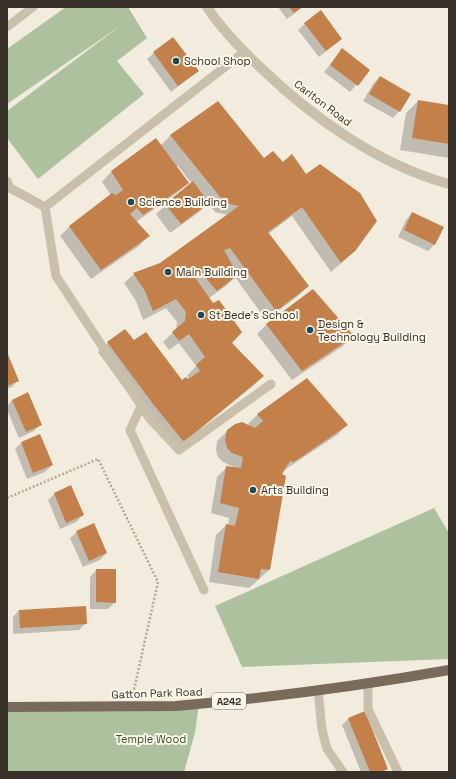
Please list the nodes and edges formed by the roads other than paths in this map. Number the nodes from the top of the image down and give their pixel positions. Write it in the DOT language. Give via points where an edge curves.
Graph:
graph roads {
  1 [pos="32,7"];
  2 [pos="207,7"];
  3 [pos="7,27"];
  4 [pos="244,52"];
  5 [pos="7,181"];
  6 [pos="449,184"];
  7 [pos="45,207"];
  8 [pos="272,384"];
  9 [pos="141,406"];
  10 [pos="204,590"];
  11 [pos="449,670"];
  12 [pos="368,683"];
  13 [pos="318,690"];
  14 [pos="7,707"];
  15 [pos="343,772"];
  16 [pos="398,772"];
  1 -- 3 [label="lane"];
  2 -- 4 [label="street, Carlton Road"];
  4 -- 6 [label="street, Carlton Road" via="313,113 347,137 403,168"];
  4 -- 7 [label="lane"];
  5 -- 7 [label="lane" via="10,188"];
  7 -- 9 [label="lane" via="56,276"];
  8 -- 9 [label="lane" via="178,450"];
  9 -- 10 [label="lane" via="130,430"];
  11 -- 12 [label="main road, Gatton Park Road / A242"];
  12 -- 13 [label="main road, Gatton Park Road / A242"];
  12 -- 16 [label="lane" via="368,709"];
  13 -- 14 [label="main road, Gatton Park Road / A242" via="265,698 184,705"];
  13 -- 15 [label="lane" via="322,730 327,749"];
}
